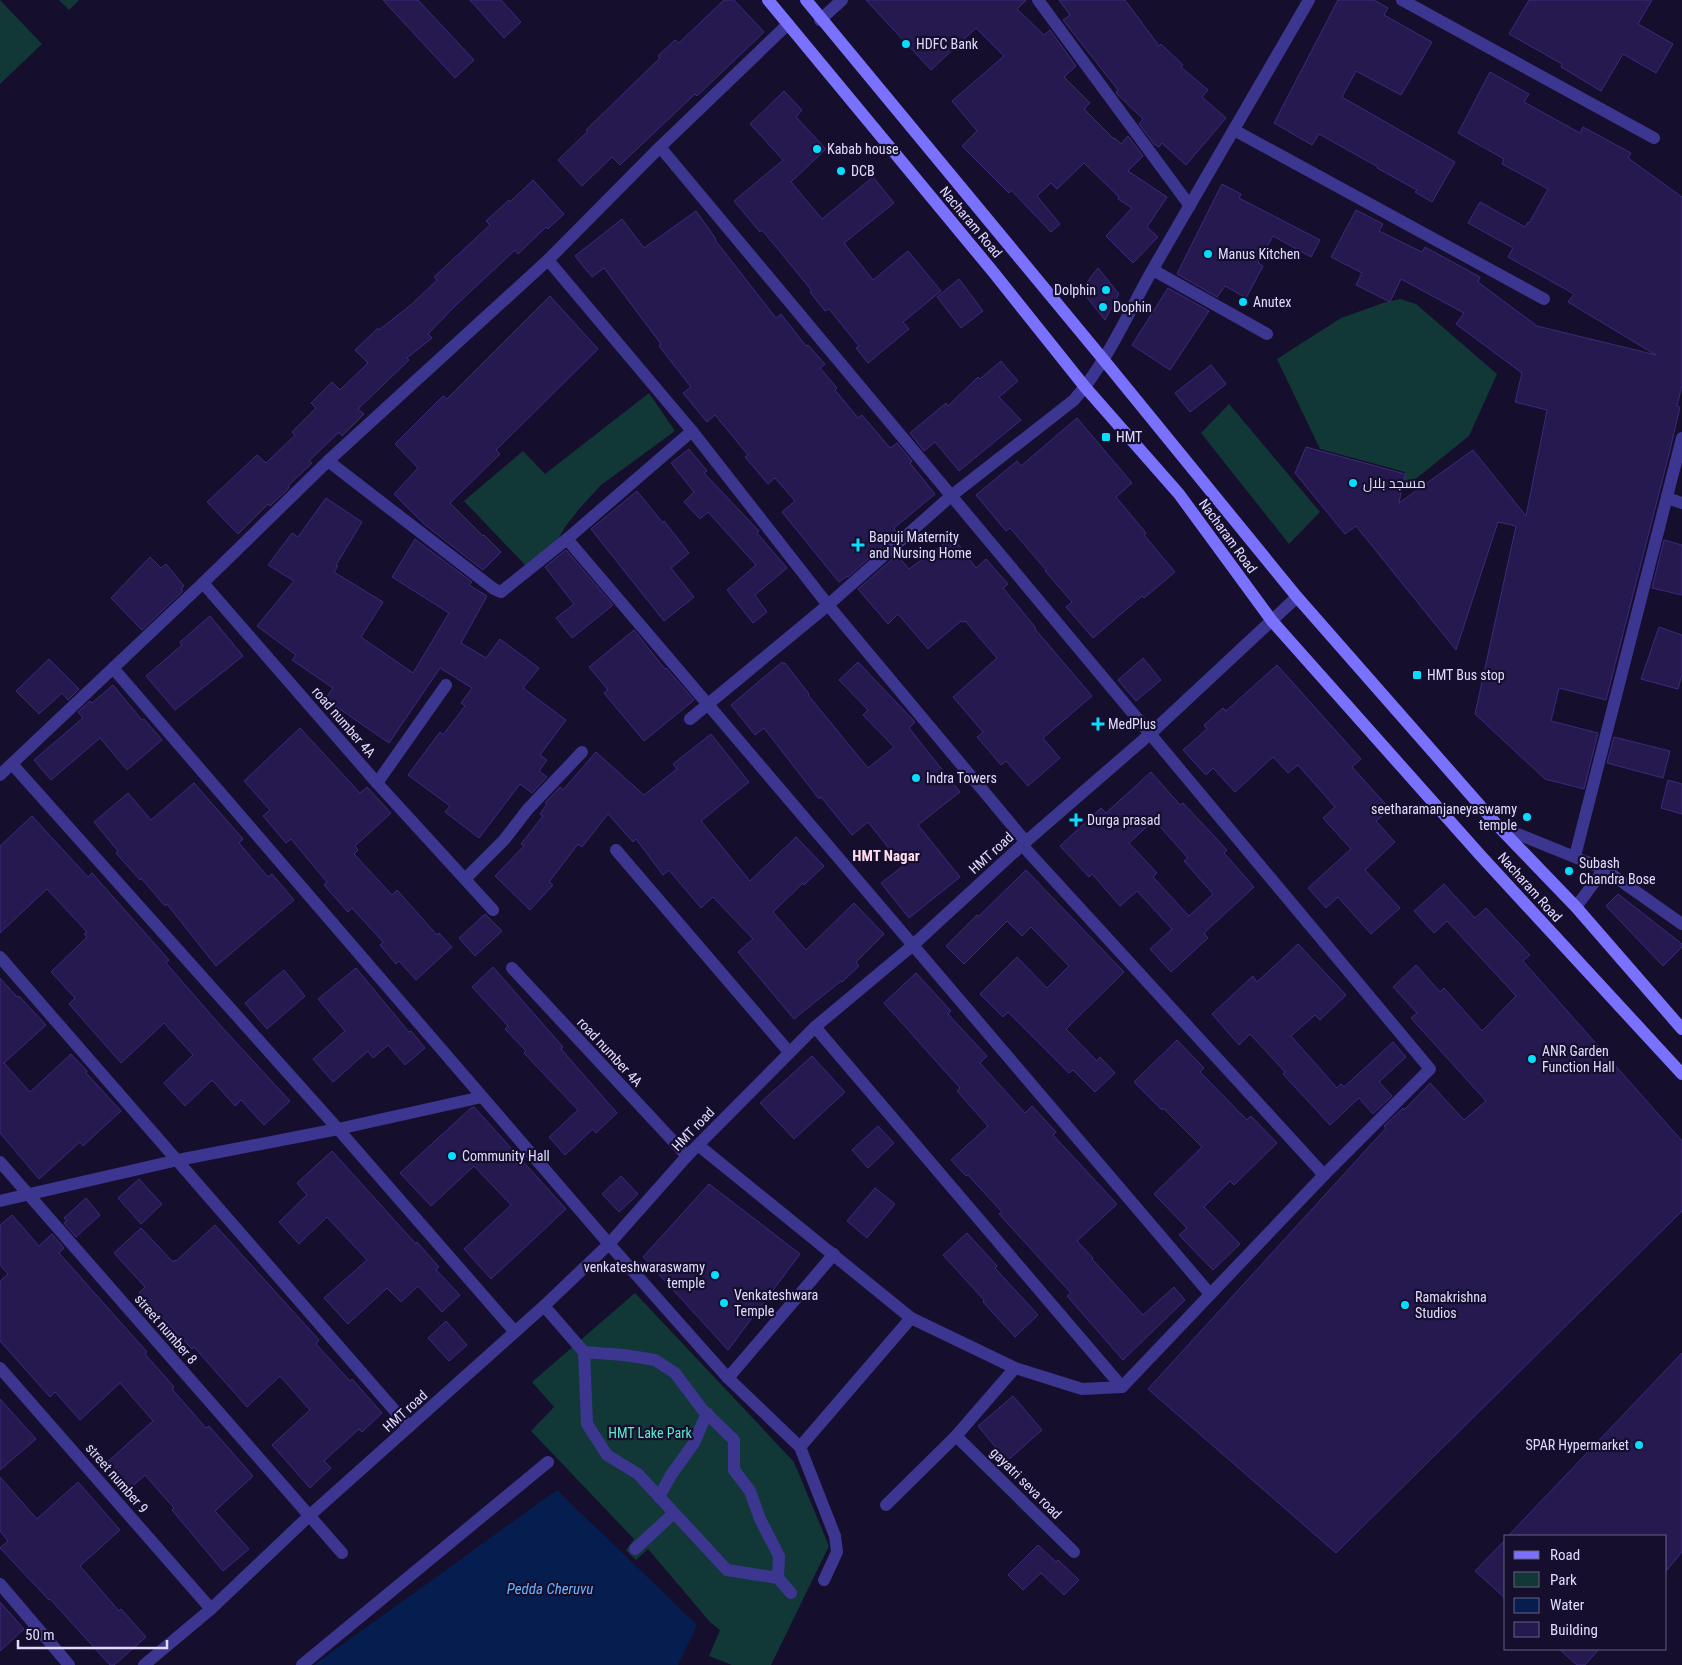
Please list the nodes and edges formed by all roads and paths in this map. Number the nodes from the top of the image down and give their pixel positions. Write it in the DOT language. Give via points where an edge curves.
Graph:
graph roads {
  1 [pos="768,0"];
  2 [pos="806,0"];
  3 [pos="842,0"];
  4 [pos="1038,0"];
  5 [pos="1309,0"];
  6 [pos="1402,0"];
  7 [pos="820,20"];
  8 [pos="788,24"];
  9 [pos="1234,130"];
  10 [pos="1654,138"];
  11 [pos="660,148"];
  12 [pos="1190,206"];
  13 [pos="548,260"];
  14 [pos="1153,270"];
  15 [pos="1544,299"];
  16 [pos="1267,334"];
  17 [pos="1103,359"];
  18 [pos="1086,387"];
  19 [pos="692,431"];
  20 [pos="1682,438"];
  21 [pos="328,461"];
  22 [pos="951,496"];
  23 [pos="1667,498"];
  24 [pos="1682,503"];
  25 [pos="566,539"];
  26 [pos="203,583"];
  27 [pos="1297,597"];
  28 [pos="828,605"];
  29 [pos="1272,622"];
  30 [pos="113,668"];
  31 [pos="446,684"];
  32 [pos="708,705"];
  33 [pos="690,719"];
  34 [pos="1150,734"];
  35 [pos="582,752"];
  36 [pos="12,764"];
  37 [pos="0,775"];
  38 [pos="377,782"];
  39 [pos="1498,826"];
  40 [pos="1024,843"];
  41 [pos="616,850"];
  42 [pos="1575,856"];
  43 [pos="1604,869"];
  44 [pos="465,878"];
  45 [pos="1576,907"];
  46 [pos="493,910"];
  47 [pos="1682,924"];
  48 [pos="912,946"];
  49 [pos="0,957"];
  50 [pos="512,968"];
  51 [pos="815,1027"];
  52 [pos="1682,1029"];
  53 [pos="789,1052"];
  54 [pos="1682,1074"];
  55 [pos="482,1097"];
  56 [pos="338,1129"];
  57 [pos="698,1145"];
  58 [pos="687,1156"];
  59 [pos="178,1160"];
  60 [pos="0,1162"];
  61 [pos="1324,1175"];
  62 [pos="28,1195"];
  63 [pos="0,1201"];
  64 [pos="609,1244"];
  65 [pos="834,1254"];
  66 [pos="1210,1294"];
  67 [pos="544,1306"];
  68 [pos="911,1318"];
  69 [pos="515,1332"];
  70 [pos="584,1352"];
  71 [pos="0,1368"];
  72 [pos="1015,1368"];
  73 [pos="728,1378"];
  74 [pos="1122,1387"];
  75 [pos="706,1414"];
  76 [pos="408,1427"];
  77 [pos="956,1436"];
  78 [pos="800,1447"];
  79 [pos="548,1462"];
  80 [pos="659,1497"];
  81 [pos="886,1506"];
  82 [pos="674,1513"];
  83 [pos="309,1516"];
  84 [pos="635,1549"];
  85 [pos="1074,1552"];
  86 [pos="342,1553"];
  87 [pos="778,1578"];
  88 [pos="824,1580"];
  89 [pos="0,1584"];
  90 [pos="791,1594"];
  91 [pos="211,1609"];
  92 [pos="69,1665"];
  93 [pos="144,1665"];
  94 [pos="302,1665"];
  1 -- 8 [label="main road, Nacharam Road"];
  2 -- 7 [label="main road, Nacharam Road"];
  3 -- 7 [label="street"];
  4 -- 12 [label="street"];
  5 -- 9 [label="street"];
  6 -- 10 [label="street"];
  7 -- 17 [label="main road, Nacharam Road"];
  8 -- 11 [label="street"];
  8 -- 18 [label="main road, Nacharam Road"];
  9 -- 12 [label="street"];
  9 -- 15 [label="street"];
  11 -- 13 [label="street"];
  11 -- 22 [label="street"];
  12 -- 14 [label="street"];
  13 -- 19 [label="street"];
  13 -- 21 [label="street"];
  14 -- 16 [label="street"];
  14 -- 17 [label="street"];
  17 -- 18 [label="street"];
  17 -- 27 [label="main road, Nacharam Road"];
  18 -- 22 [label="street" via="1074,400"];
  18 -- 29 [label="main road, Nacharam Road" via="1179,494"];
  19 -- 25 [label="street"];
  19 -- 28 [label="street"];
  20 -- 23 [label="street"];
  21 -- 25 [label="street" via="501,592"];
  21 -- 26 [label="street"];
  22 -- 28 [label="street"];
  22 -- 34 [label="street"];
  23 -- 24 [label="street"];
  23 -- 42 [label="street"];
  25 -- 32 [label="street"];
  26 -- 30 [label="street"];
  26 -- 38 [label="street, road number 4A"];
  27 -- 29 [label="street, HMT road"];
  27 -- 39 [label="main road, Nacharam Road"];
  28 -- 32 [label="street"];
  28 -- 40 [label="street"];
  29 -- 34 [label="street, HMT road"];
  29 -- 54 [label="main road, Nacharam Road"];
  30 -- 36 [label="street"];
  30 -- 55 [label="street"];
  31 -- 38 [label="street"];
  32 -- 33 [label="street"];
  32 -- 48 [label="street"];
  34 -- 40 [label="street, HMT road"];
  34 -- 61 [label="street" via="1430,1070"];
  35 -- 44 [label="street" via="528,808 504,840"];
  36 -- 37 [label="street"];
  36 -- 56 [label="street"];
  38 -- 44 [label="street, road number 4A"];
  39 -- 42 [label="street"];
  39 -- 45 [label="main road, Nacharam Road"];
  40 -- 48 [label="street, HMT road"];
  40 -- 61 [label="street"];
  41 -- 53 [label="street"];
  42 -- 43 [label="street"];
  43 -- 45 [label="street"];
  43 -- 47 [label="street"];
  44 -- 46 [label="street, road number 4A"];
  45 -- 52 [label="main road, Nacharam Road"];
  48 -- 51 [label="street, HMT road"];
  48 -- 66 [label="street"];
  49 -- 59 [label="street"];
  50 -- 58 [label="street, road number 4A"];
  51 -- 53 [label="street, HMT road"];
  51 -- 74 [label="street"];
  53 -- 57 [label="street, HMT road"];
  55 -- 56 [label="street"];
  55 -- 64 [label="street"];
  56 -- 59 [label="street"];
  56 -- 69 [label="street"];
  57 -- 58 [label="street, HMT road"];
  57 -- 65 [label="street"];
  58 -- 64 [label="street, HMT road"];
  59 -- 62 [label="street"];
  59 -- 76 [label="street"];
  60 -- 62 [label="street, street number 8"];
  61 -- 66 [label="street"];
  62 -- 63 [label="street"];
  62 -- 83 [label="street, street number 8"];
  64 -- 67 [label="street, HMT road"];
  64 -- 73 [label="street"];
  65 -- 68 [label="street"];
  65 -- 73 [label="street"];
  66 -- 74 [label="street"];
  67 -- 69 [label="street, HMT road"];
  67 -- 70 [label="street"];
  68 -- 72 [label="street"];
  68 -- 78 [label="street"];
  69 -- 76 [label="street, HMT road"];
  70 -- 75 [label="street" via="655,1360 675,1373"];
  70 -- 80 [label="street" via="587,1424 607,1455 638,1474"];
  71 -- 91 [label="street, street number 9"];
  72 -- 74 [label="street" via="1082,1389"];
  72 -- 77 [label="street"];
  73 -- 78 [label="street"];
  75 -- 80 [label="street" via="694,1443"];
  75 -- 87 [label="street" via="734,1440 734,1470 750,1491 779,1556"];
  76 -- 83 [label="street, HMT road"];
  77 -- 81 [label="street"];
  77 -- 85 [label="street, gayatri seva road"];
  78 -- 88 [label="street" via="835,1536 837,1552"];
  79 -- 94 [label="street"];
  80 -- 82 [label="street"];
  82 -- 84 [label="street"];
  82 -- 87 [label="street" via="728,1570"];
  83 -- 86 [label="street, street number 8"];
  83 -- 91 [label="street, HMT road"];
  87 -- 90 [label="street"];
  89 -- 92 [label="street"];
  91 -- 93 [label="street, HMT road"];
}
